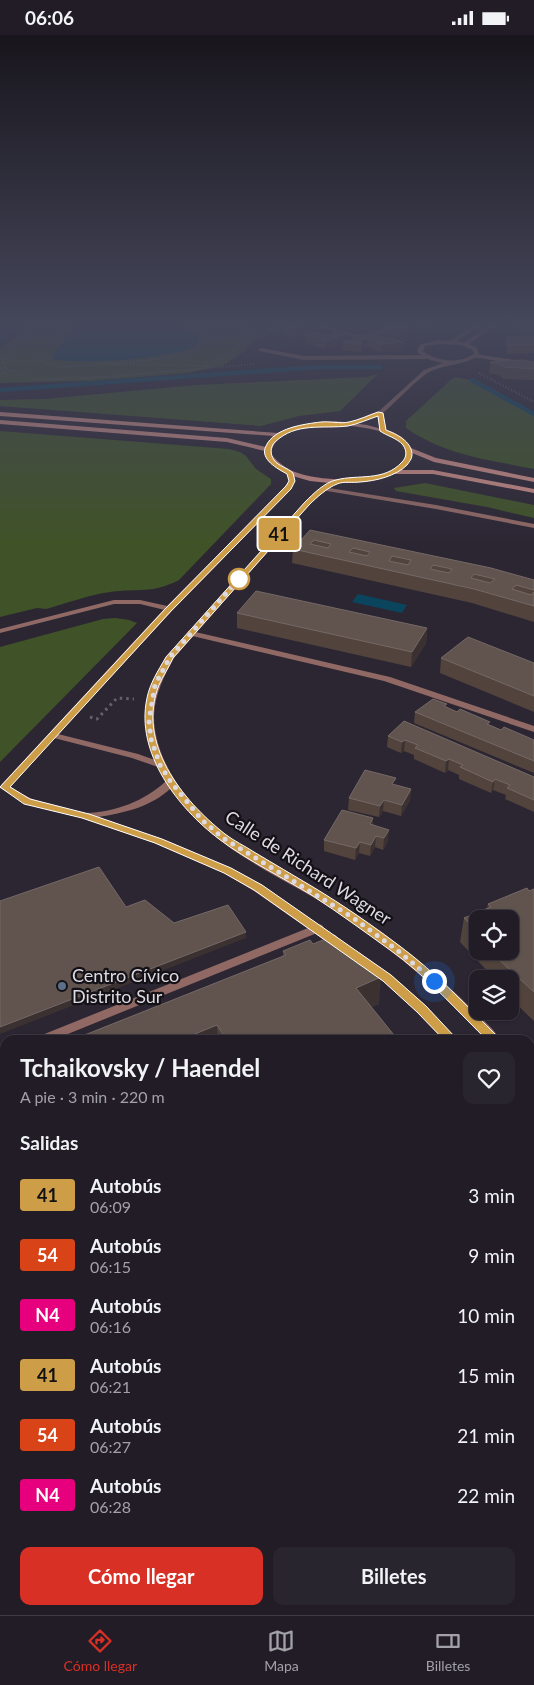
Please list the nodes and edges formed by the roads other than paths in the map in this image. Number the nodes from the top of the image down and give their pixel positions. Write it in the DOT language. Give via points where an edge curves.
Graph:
graph roads {
  1 [pos="398,397"];
  2 [pos="0,413"];
  3 [pos="380,413"];
  4 [pos="0,422"];
  5 [pos="349,424"];
  6 [pos="383,431"];
  7 [pos="279,435"];
  8 [pos="267,449"];
  9 [pos="408,449"];
  10 [pos="290,473"];
  11 [pos="392,473"];
  12 [pos="534,480"];
  13 [pos="336,481"];
  14 [pos="323,489"];
  15 [pos="534,491"];
  16 [pos="534,527"];
  17 [pos="278,536"];
  18 [pos="325,545"];
  19 [pos="169,609"];
  20 [pos="0,631"];
  21 [pos="191,633"];
  22 [pos="534,729"];
  23 [pos="52,735"];
  24 [pos="160,765"];
  25 [pos="171,782"];
  26 [pos="2,789"];
  27 [pos="85,816"];
  28 [pos="318,928"];
  29 [pos="52,1035"];
  30 [pos="446,1035"];
  31 [pos="489,1035"];
  1 -- 3 [label="street"];
  2 -- 7 [label="main road"];
  3 -- 5 [label="street"];
  3 -- 6 [label="street"];
  4 -- 8 [label="main road" via="227,440"];
  5 -- 6 [label="main road"];
  5 -- 7 [label="main road" via="310,425"];
  6 -- 9 [label="main road" via="397,437"];
  7 -- 8 [label="main road"];
  8 -- 10 [label="main road" via="270,459"];
  9 -- 11 [label="main road" via="405,464"];
  9 -- 12 [label="main road" via="434,460"];
  10 -- 13 [label="main road"];
  10 -- 19 [label="street" via="292,481 284,493"];
  11 -- 13 [label="main road" via="361,480"];
  11 -- 15 [label="main road" via="433,472"];
  13 -- 14 [label="street, Calle de Richard Wagner"];
  14 -- 16 [label="street"];
  14 -- 17 [label="street, Calle de Richard Wagner"];
  17 -- 18 [label="street"];
  17 -- 21 [label="street, Calle de Richard Wagner"];
  19 -- 20 [label="street" via="140,602 114,602"];
  19 -- 23 [label="street"];
  21 -- 22 [label="street" via="387,679"];
  21 -- 24 [label="street, Calle de Richard Wagner" via="162,669 151,700 151,739"];
  23 -- 24 [label="street"];
  23 -- 26 [label="street"];
  24 -- 25 [label="street, Calle de Richard Wagner"];
  25 -- 27 [label="street" via="158,795 137,805"];
  25 -- 31 [label="street, Calle de Richard Wagner" via="202,820 223,838 318,895 397,950"];
  26 -- 27 [label="street" via="27,801"];
  27 -- 28 [label="street" via="158,841 228,871 258,887"];
  28 -- 29 [label="street"];
  28 -- 30 [label="street" via="387,978"];
}
